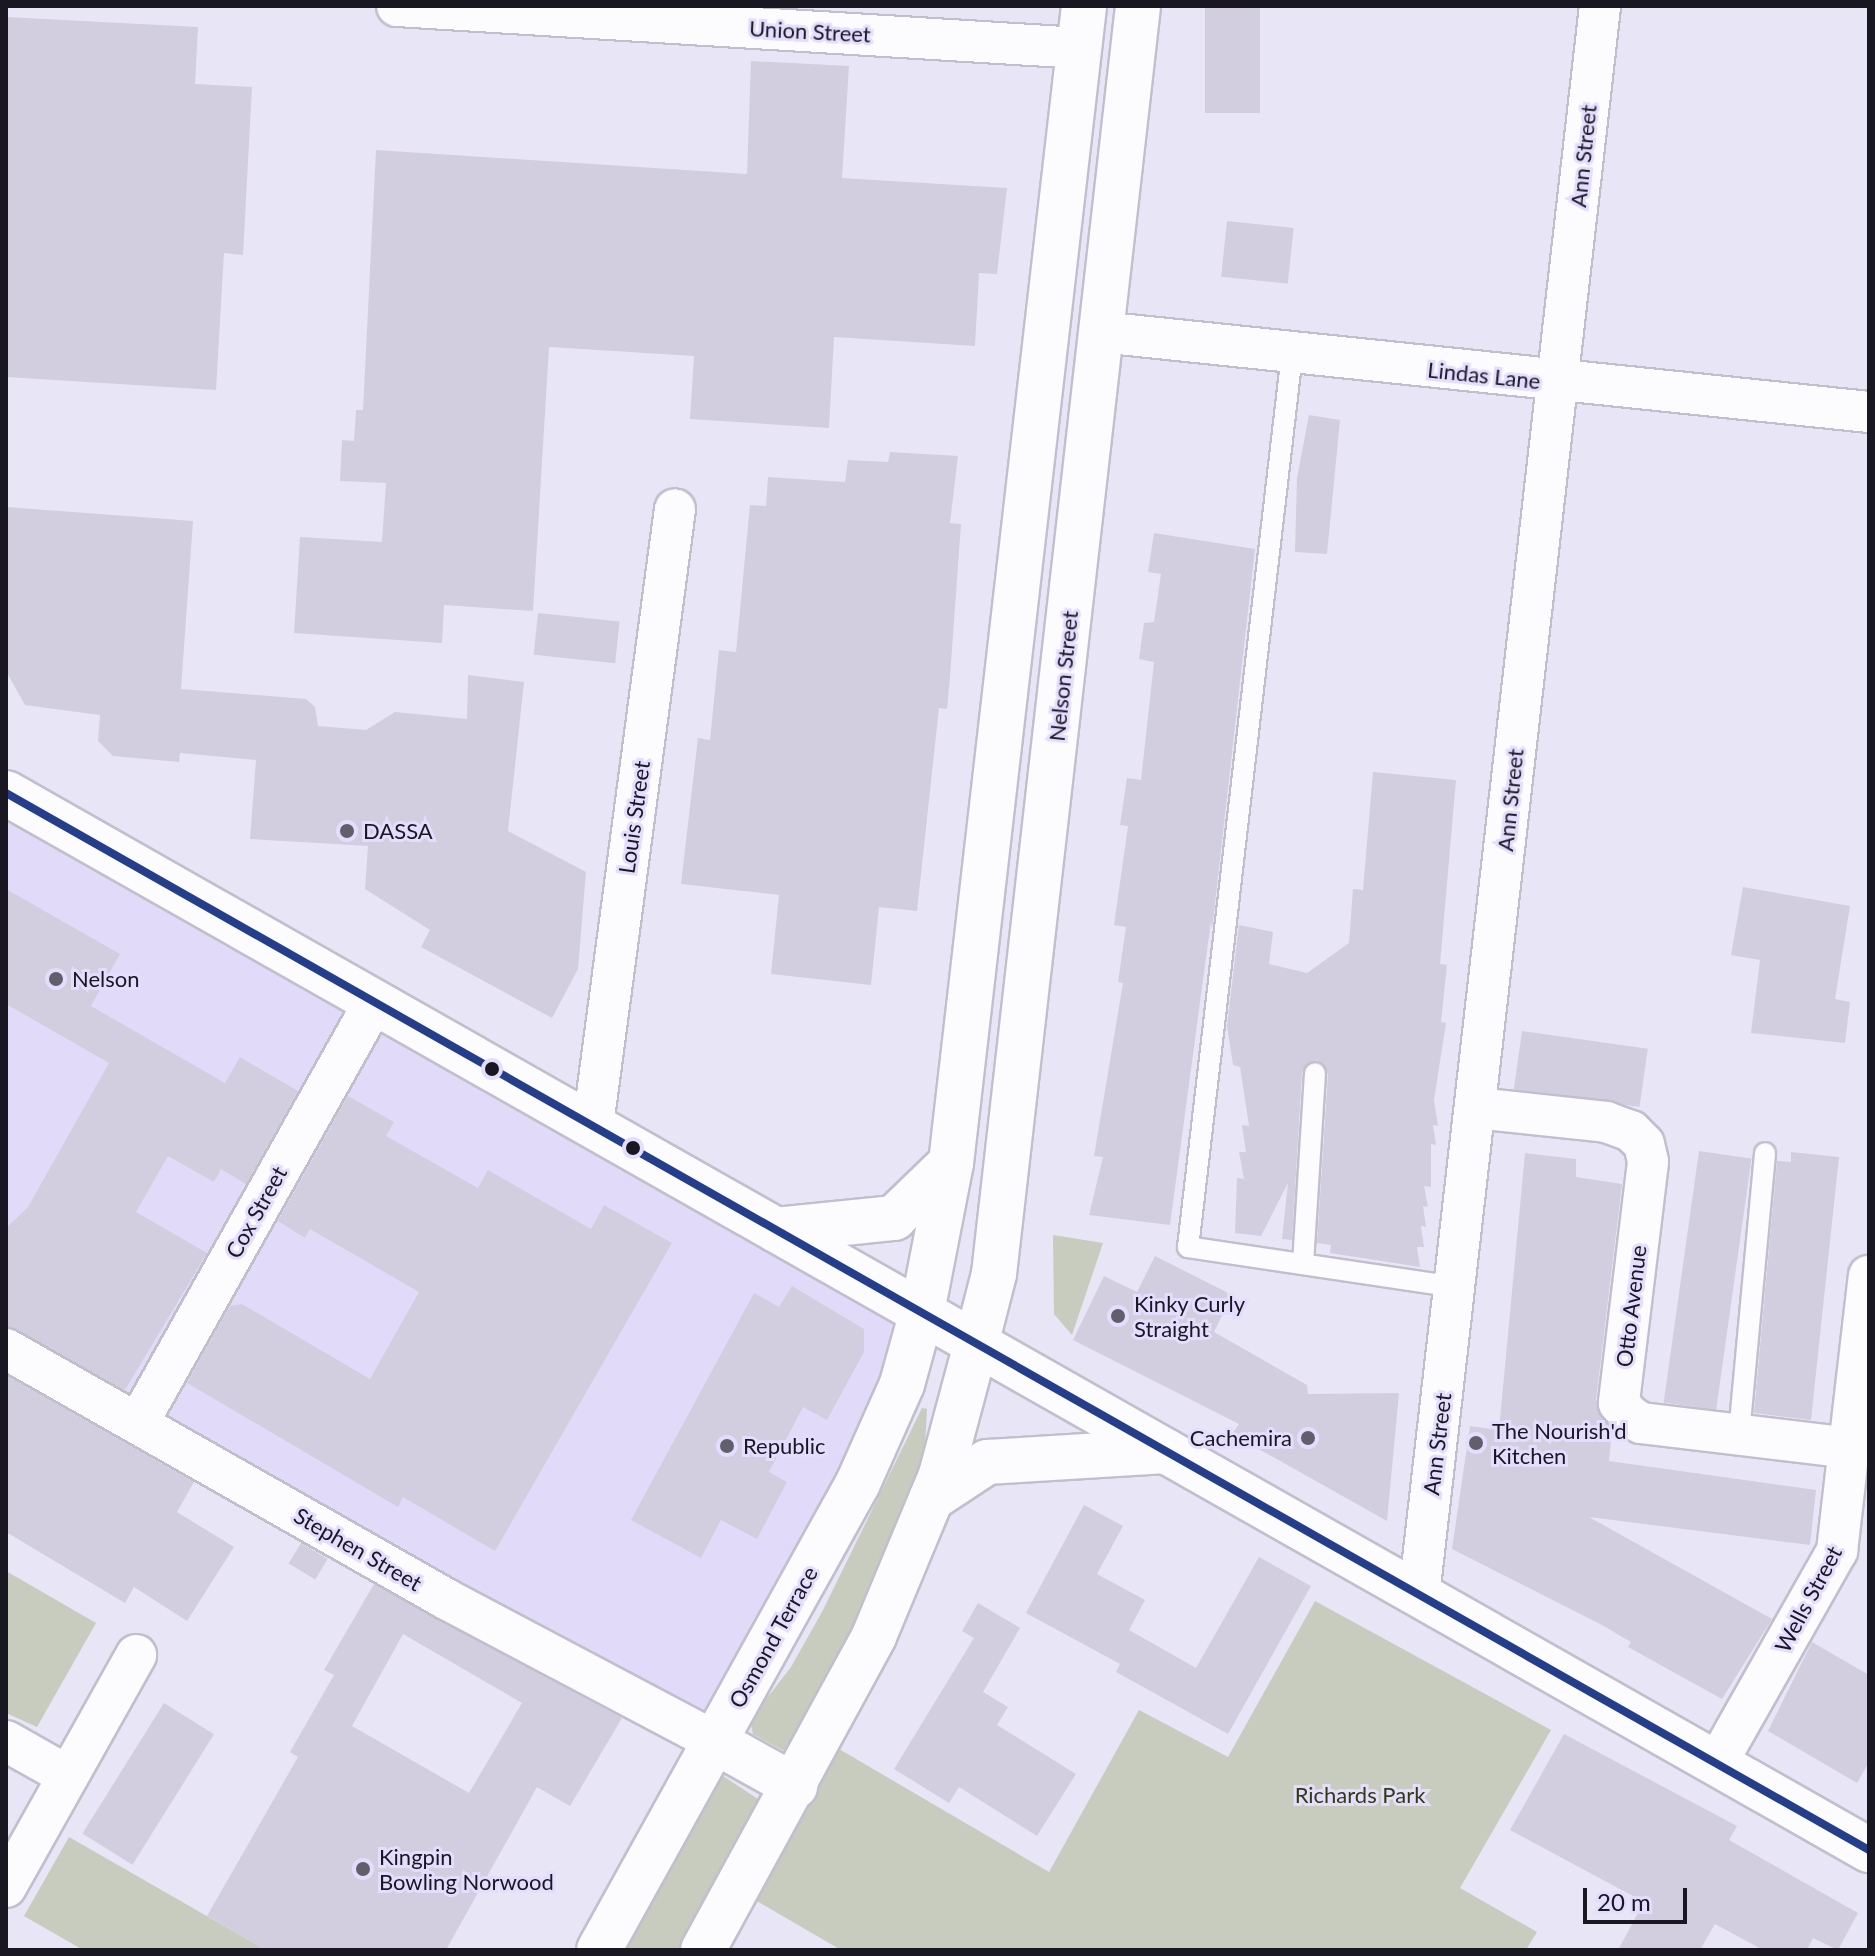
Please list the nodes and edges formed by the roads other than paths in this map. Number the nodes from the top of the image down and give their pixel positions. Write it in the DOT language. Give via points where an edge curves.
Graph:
graph roads {
  1 [pos="397,6"];
  2 [pos="1138,6"];
  3 [pos="1600,6"];
  4 [pos="1081,27"];
  5 [pos="1132,51"];
  6 [pos="1100,332"];
  7 [pos="1292,354"];
  8 [pos="1557,383"];
  9 [pos="1869,412"];
  10 [pos="675,509"];
  11 [pos="6,793"];
  12 [pos="375,1001"];
  13 [pos="1315,1073"];
  14 [pos="1476,1108"];
  15 [pos="593,1125"];
  16 [pos="1765,1153"];
  17 [pos="951,1163"];
  18 [pos="776,1230"];
  19 [pos="1303,1264"];
  20 [pos="1869,1276"];
  21 [pos="1455,1287"];
  22 [pos="922,1312"];
  23 [pos="976,1344"];
  24 [pos="6,1349"];
  25 [pos="1863,1394"];
  26 [pos="138,1423"];
  27 [pos="1739,1434"];
  28 [pos="1851,1448"];
  29 [pos="1166,1451"];
  30 [pos="931,1499"];
  31 [pos="1419,1595"];
  32 [pos="136,1655"];
  33 [pos="6,1741"];
  34 [pos="714,1741"];
  35 [pos="1717,1763"];
  36 [pos="68,1776"];
  37 [pos="795,1786"];
  38 [pos="1869,1850"];
  39 [pos="6,1887"];
  40 [pos="599,1950"];
  41 [pos="703,1950"];
  1 -- 4 [label="street, Union Street"];
  2 -- 5 [label="main road, Nelson Street"];
  3 -- 8 [label="street, Ann Street"];
  4 -- 5 [label="main road"];
  4 -- 17 [label="main road"];
  5 -- 6 [label="main road, Nelson Street"];
  6 -- 7 [label="street, Lindas Lane"];
  6 -- 23 [label="main road, Nelson Street" via="994,1274"];
  7 -- 8 [label="street, Lindas Lane"];
  7 -- 19 [label="lane" via="1188,1247"];
  8 -- 9 [label="street, Lindas Lane"];
  8 -- 14 [label="street, Ann Street"];
  10 -- 15 [label="street, Louis Street"];
  11 -- 12 [label="main road"];
  12 -- 15 [label="main road"];
  12 -- 26 [label="street, Cox Street"];
  13 -- 19 [label="lane"];
  14 -- 21 [label="street, Ann Street"];
  14 -- 27 [label="street, Otto Avenue" via="1606,1122 1631,1131 1644,1144 1648,1162 1619,1403 1641,1423"];
  15 -- 18 [label="main road"];
  16 -- 27 [label="lane"];
  17 -- 18 [label="main road" via="894,1218"];
  17 -- 22 [label="main road"];
  18 -- 22 [label="main road"];
  19 -- 21 [label="lane"];
  20 -- 25 [label="street, Wells Street"];
  21 -- 31 [label="street, Ann Street"];
  22 -- 23 [label="main road"];
  22 -- 34 [label="main road, Osmond Terrace" via="902,1384 858,1483"];
  23 -- 29 [label="main road"];
  23 -- 30 [label="main road" via="960,1416"];
  24 -- 26 [label="street, Stephen Street"];
  25 -- 28 [label="street, Wells Street"];
  26 -- 34 [label="street, Stephen Street" via="446,1599"];
  27 -- 28 [label="street, Otto Avenue"];
  28 -- 35 [label="street, Wells Street" via="1837,1551"];
  29 -- 30 [label="main road" via="987,1462"];
  29 -- 31 [label="main road"];
  30 -- 37 [label="main road" via="874,1636"];
  31 -- 35 [label="main road"];
  32 -- 36 [label="street"];
  33 -- 36 [label="street"];
  34 -- 37 [label="main road"];
  34 -- 40 [label="main road, Osmond Terrace"];
  35 -- 38 [label="main road"];
  36 -- 39 [label="street"];
  37 -- 41 [label="main road"];
}
